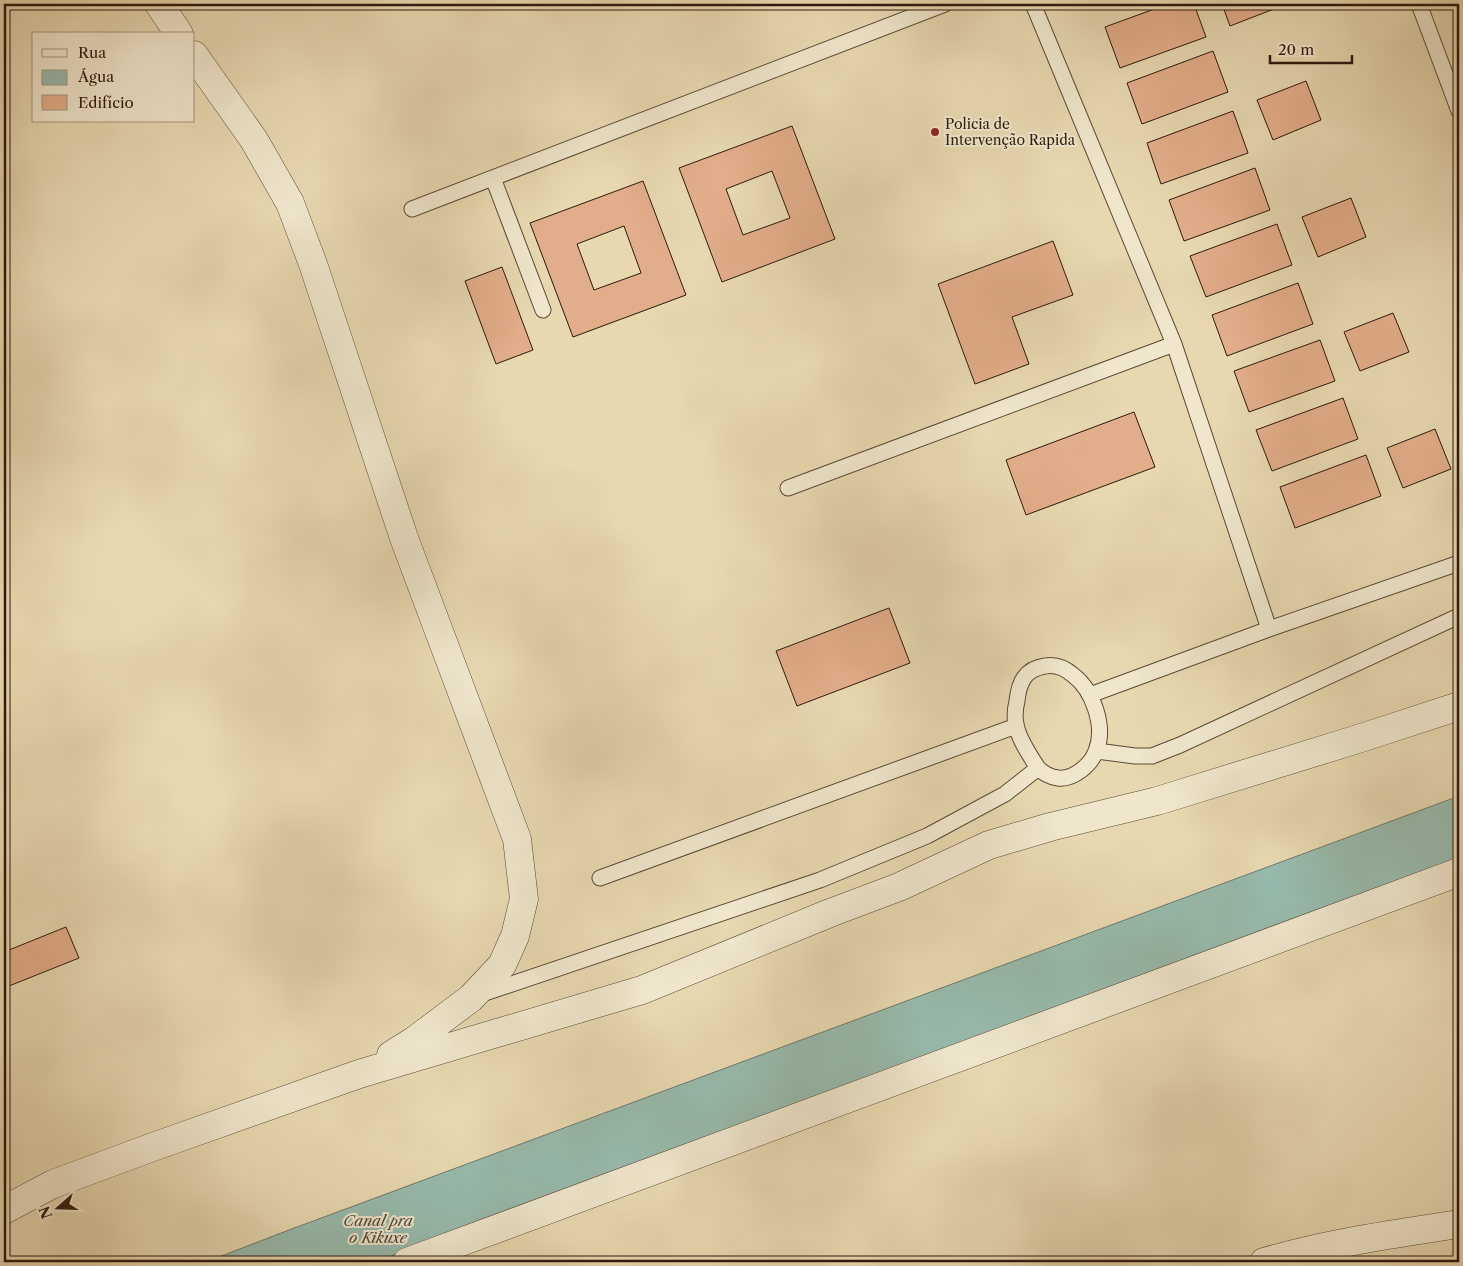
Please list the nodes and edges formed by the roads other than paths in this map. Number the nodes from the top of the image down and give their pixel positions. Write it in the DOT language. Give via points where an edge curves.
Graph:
graph roads {
  1 [pos="160,4"];
  2 [pos="945,4"];
  3 [pos="1033,4"];
  4 [pos="1419,4"];
  5 [pos="178,32"];
  6 [pos="195,56"];
  7 [pos="1459,111"];
  8 [pos="492,178"];
  9 [pos="412,209"];
  10 [pos="543,310"];
  11 [pos="1174,344"];
  12 [pos="788,488"];
  13 [pos="1459,563"];
  14 [pos="1459,616"];
  15 [pos="1269,629"];
  16 [pos="1090,695"];
  17 [pos="1459,706"];
  18 [pos="1016,726"];
  19 [pos="1096,751"];
  20 [pos="1038,768"];
  21 [pos="1459,872"];
  22 [pos="600,878"];
  23 [pos="470,998"];
  24 [pos="360,1074"];
  25 [pos="4,1210"];
  26 [pos="1459,1224"];
  27 [pos="407,1262"];
  28 [pos="1264,1262"];
  1 -- 5 [label="street"];
  2 -- 8 [label="lane"];
  3 -- 11 [label="lane"];
  4 -- 7 [label="lane"];
  6 -- 23 [label="street" via="254,140 290,203 404,538 517,839 524,899 516,936 502,965"];
  8 -- 9 [label="lane"];
  8 -- 10 [label="lane"];
  11 -- 12 [label="lane"];
  11 -- 15 [label="lane"];
  13 -- 15 [label="lane"];
  14 -- 19 [label="lane" via="1152,756"];
  15 -- 16 [label="lane"];
  16 -- 18 [label="lane" via="1078,678 1066,669 1040,666 1027,673 1018,689"];
  16 -- 19 [label="lane" via="1099,722"];
  17 -- 24 [label="street" via="1157,801 1050,826 989,845 899,887 642,990"];
  18 -- 20 [label="lane"];
  18 -- 22 [label="lane"];
  19 -- 20 [label="lane" via="1089,763 1067,778 1057,778"];
  20 -- 23 [label="lane" via="1005,794 926,836 820,880"];
  21 -- 27 [label="street"];
  23 -- 24 [label="street" via="415,1040"];
  24 -- 25 [label="street" via="53,1184"];
  26 -- 28 [label="street" via="1347,1242"];
}
